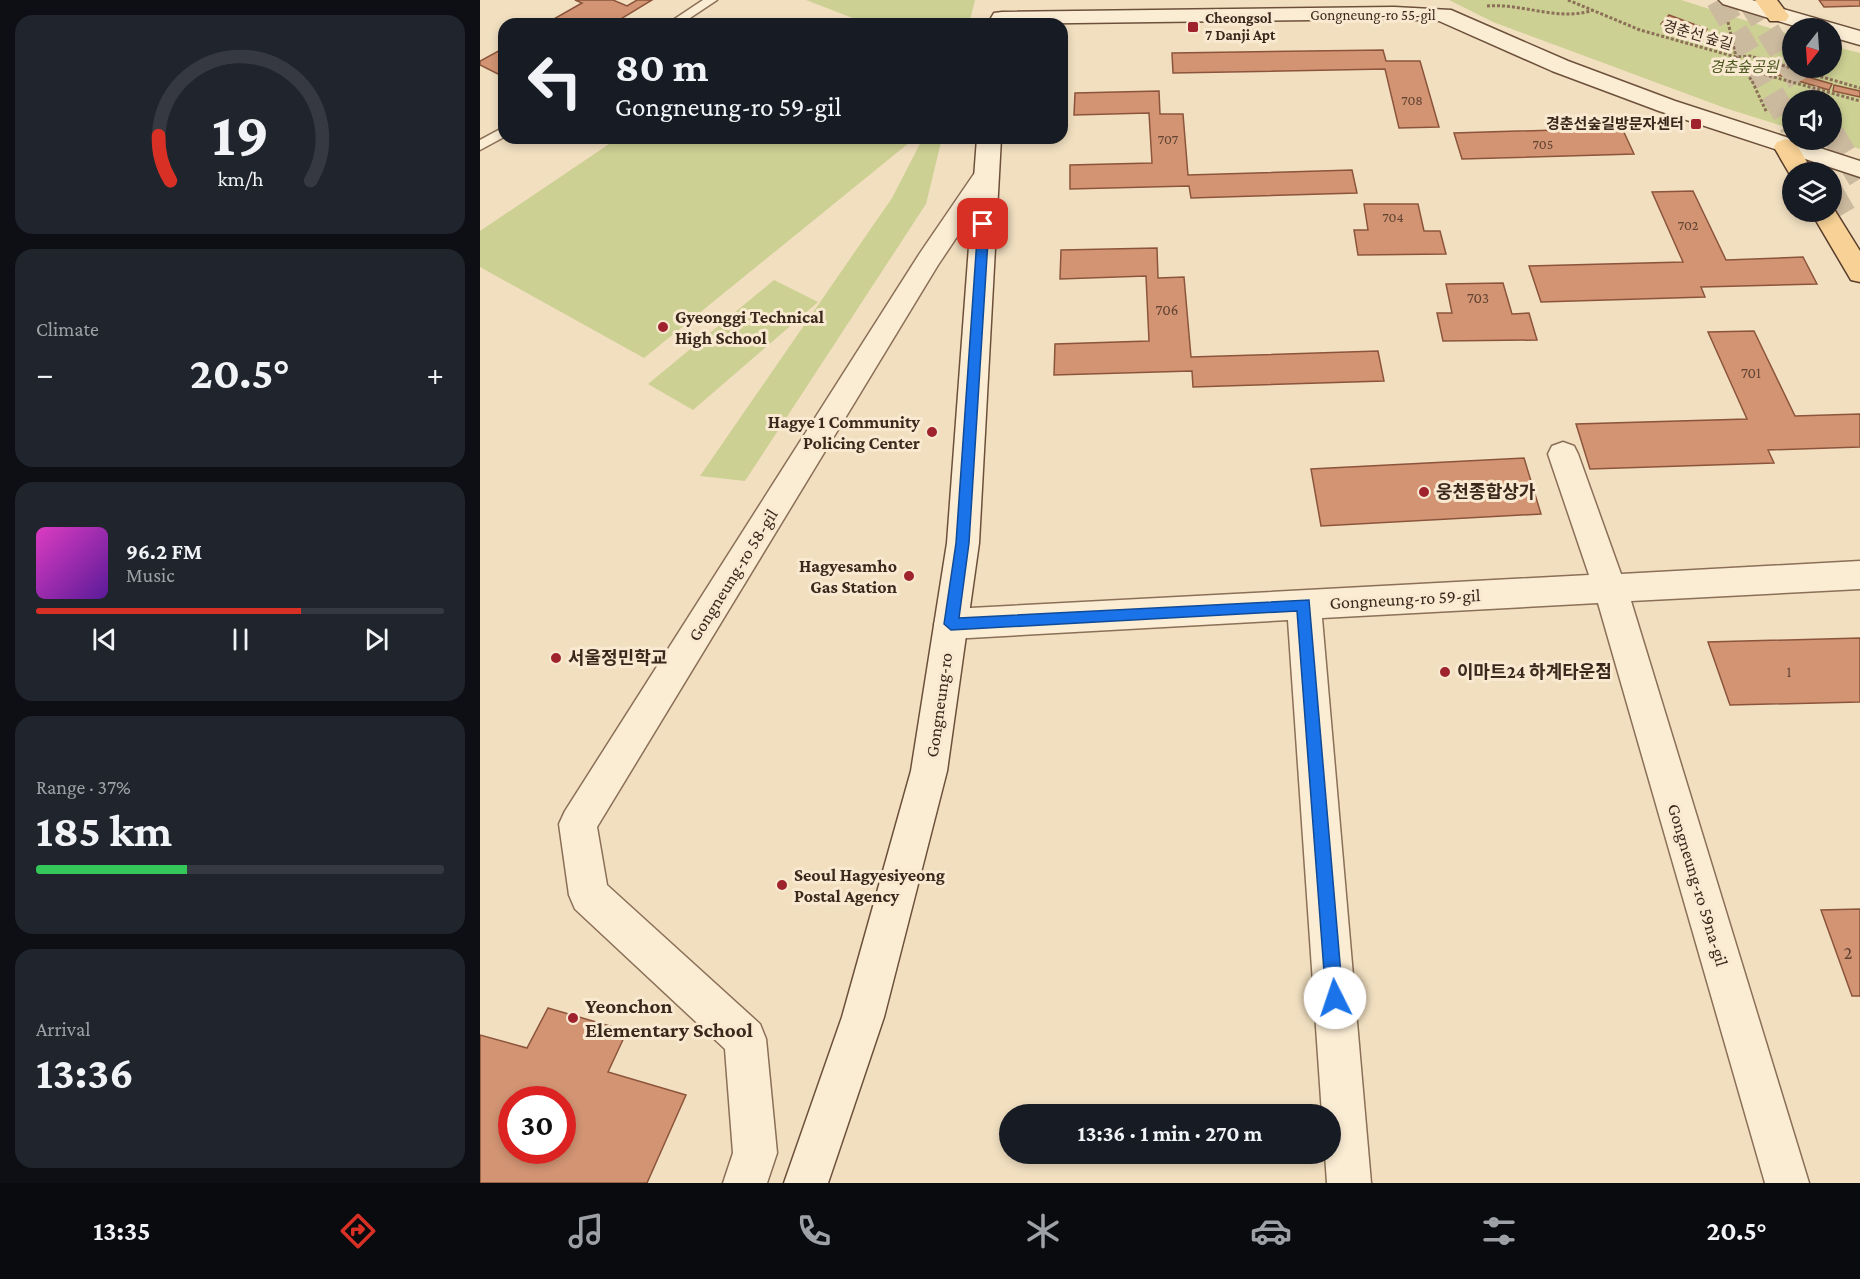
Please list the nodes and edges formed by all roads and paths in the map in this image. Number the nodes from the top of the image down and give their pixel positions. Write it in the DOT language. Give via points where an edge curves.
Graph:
graph roads {
  1 [pos="711,0"];
  2 [pos="1568,0"];
  3 [pos="1728,7"];
  4 [pos="1483,8"];
  5 [pos="1772,8"];
  6 [pos="1593,10"];
  7 [pos="1003,14"];
  8 [pos="682,18"];
  9 [pos="1797,18"];
  10 [pos="1842,34"];
  11 [pos="1860,38"];
  12 [pos="1736,57"];
  13 [pos="1744,69"];
  14 [pos="1860,88"];
  15 [pos="1860,101"];
  16 [pos="1771,120"];
  17 [pos="498,134"];
  18 [pos="988,144"];
  19 [pos="480,146"];
  20 [pos="1782,146"];
  21 [pos="1796,150"];
  22 [pos="1860,169"];
  23 [pos="985,177"];
  24 [pos="1838,222"];
  25 [pos="1842,222"];
  26 [pos="1860,241"];
  27 [pos="1860,273"];
  28 [pos="1563,454"];
  29 [pos="1860,575"];
  30 [pos="1610,588"];
  31 [pos="1304,605"];
  32 [pos="951,624"];
  33 [pos="745,1183"];
  34 [pos="806,1183"];
  35 [pos="1349,1183"];
  36 [pos="1787,1183"];
  1 -- 8 [label="lane"];
  2 -- 6 [label="path, 경춘선 숲길"];
  3 -- 5 [label="street"];
  3 -- 12 [label="path"];
  4 -- 6 [label="path" via="1498,3 1523,4 1573,15 1586,15"];
  5 -- 9 [label="street"];
  6 -- 12 [label="path, 경춘선 숲길" via="1640,30"];
  7 -- 20 [label="street, Gongneung-ro 55-gil" via="1443,15 1560,66"];
  10 -- 11 [label="street"];
  12 -- 13 [label="path"];
  12 -- 14 [label="path, 경춘선 숲길" via="1750,56"];
  13 -- 15 [label="path"];
  13 -- 16 [label="path"];
  17 -- 19 [label="lane"];
  18 -- 23 [label="street, Gongneung-ro"];
  21 -- 22 [label="street, Gongneung-ro 55-gil"];
  23 -- 32 [label="street, Gongneung-ro" via="963,543"];
  23 -- 33 [label="street, Gongneung-ro 58-gil" via="929,259 578,824 590,896 746,1039 755,1153"];
  24 -- 27 [label="main road"];
  25 -- 26 [label="main road"];
  28 -- 30 [label="street, Gongneung-ro 59na-gil"];
  29 -- 30 [label="street, Gongneung-ro 59-gil"];
  30 -- 31 [label="street, Gongneung-ro 59-gil"];
  30 -- 36 [label="street, Gongneung-ro 59na-gil"];
  31 -- 32 [label="street, Gongneung-ro 59-gil"];
  31 -- 35 [label="street"];
  32 -- 34 [label="street, Gongneung-ro" via="929,771 863,1017"];
}
